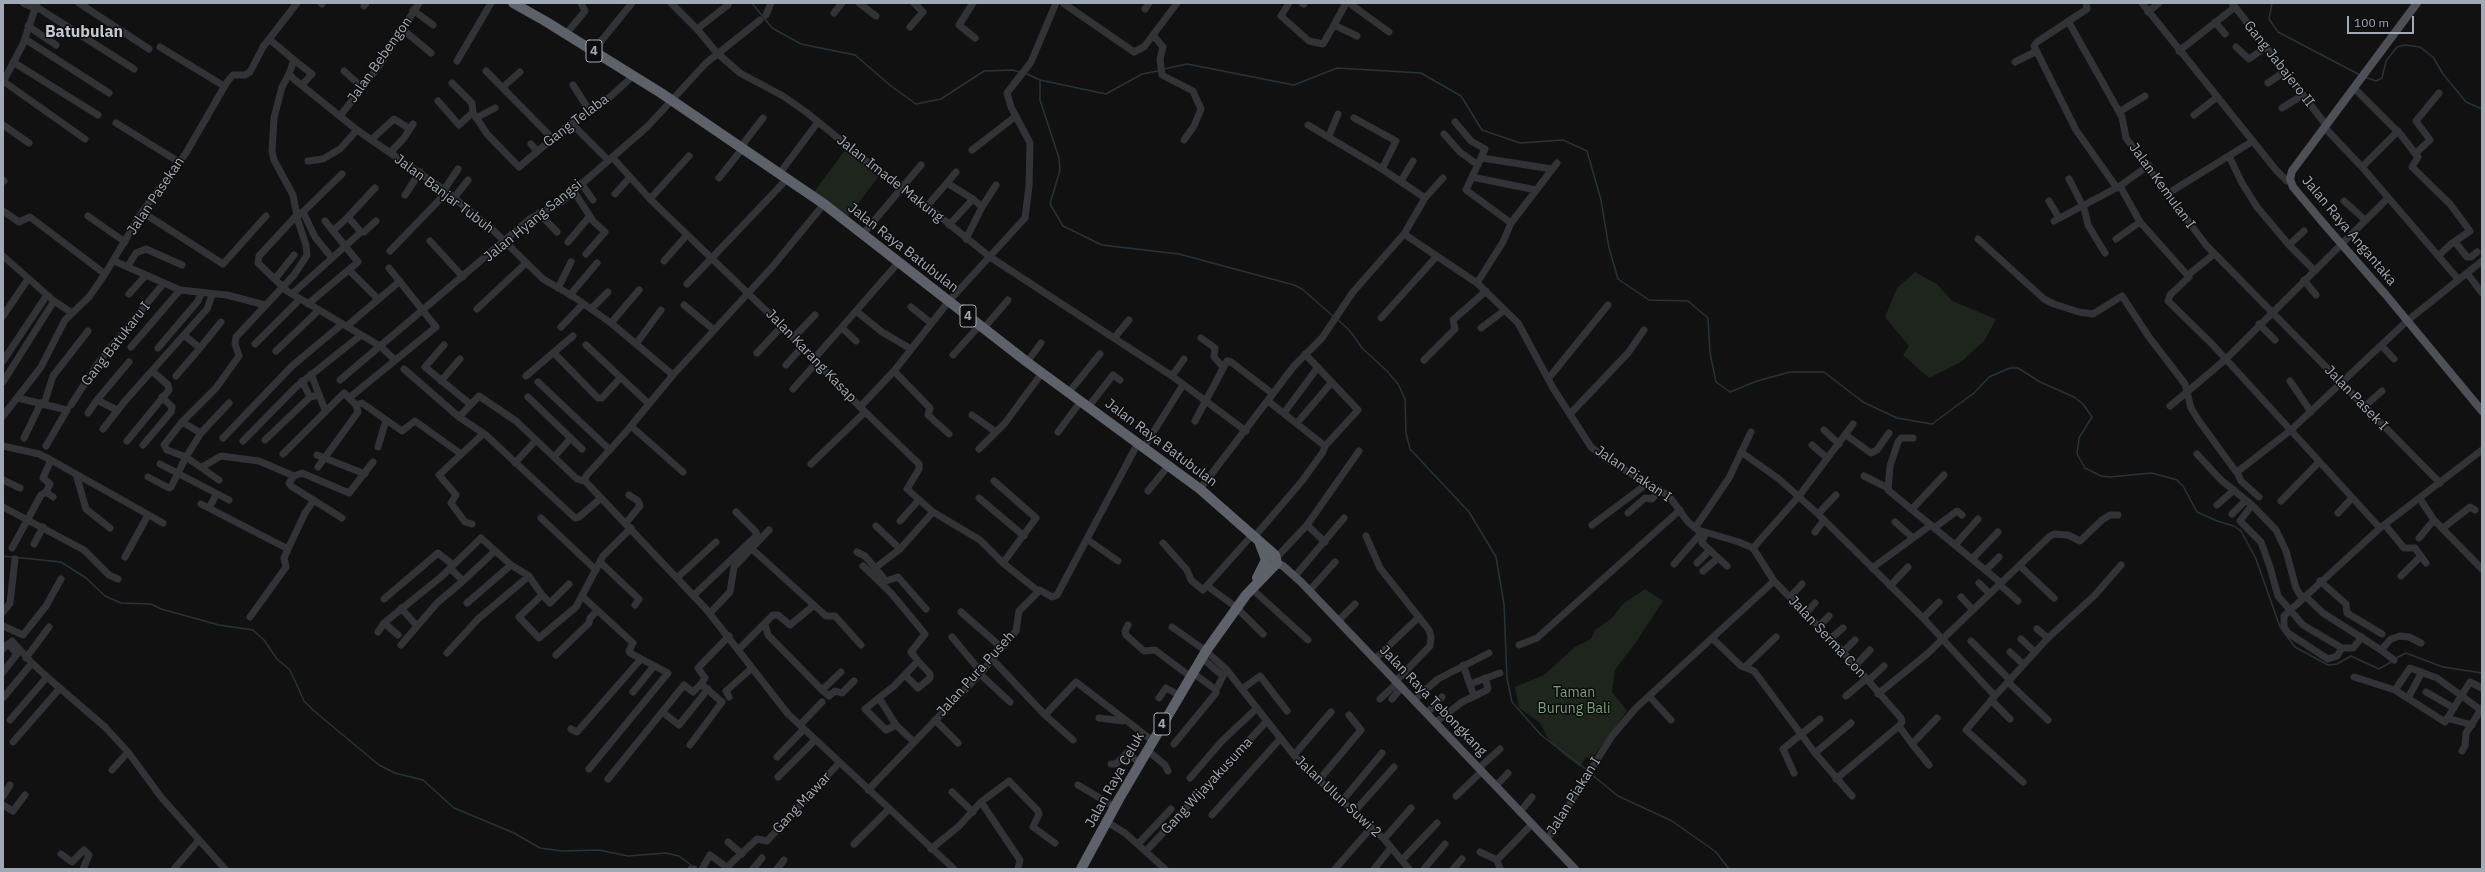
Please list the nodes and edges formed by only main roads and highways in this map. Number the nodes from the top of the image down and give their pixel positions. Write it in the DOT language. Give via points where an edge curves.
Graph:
graph roads {
  1 [pos="2417,3"];
  2 [pos="516,4"];
  3 [pos="2482,411"];
  4 [pos="1273,560"];
  5 [pos="1081,869"];
  6 [pos="1575,869"];
  1 -- 3 [label="main road, Jalan Raya Angantaka" via="2359,86 2292,171 2291,181 2324,224"];
  2 -- 4 [label="highway, Jalan Raya Batubulan / 4" via="672,101 824,204 1027,362 1169,465 1255,536"];
  4 -- 5 [label="highway, Jalan Raya Celuk / 4" via="1236,607 1204,654"];
  4 -- 6 [label="main road, Jalan Raya Tebongkang" via="1295,576"];
}
